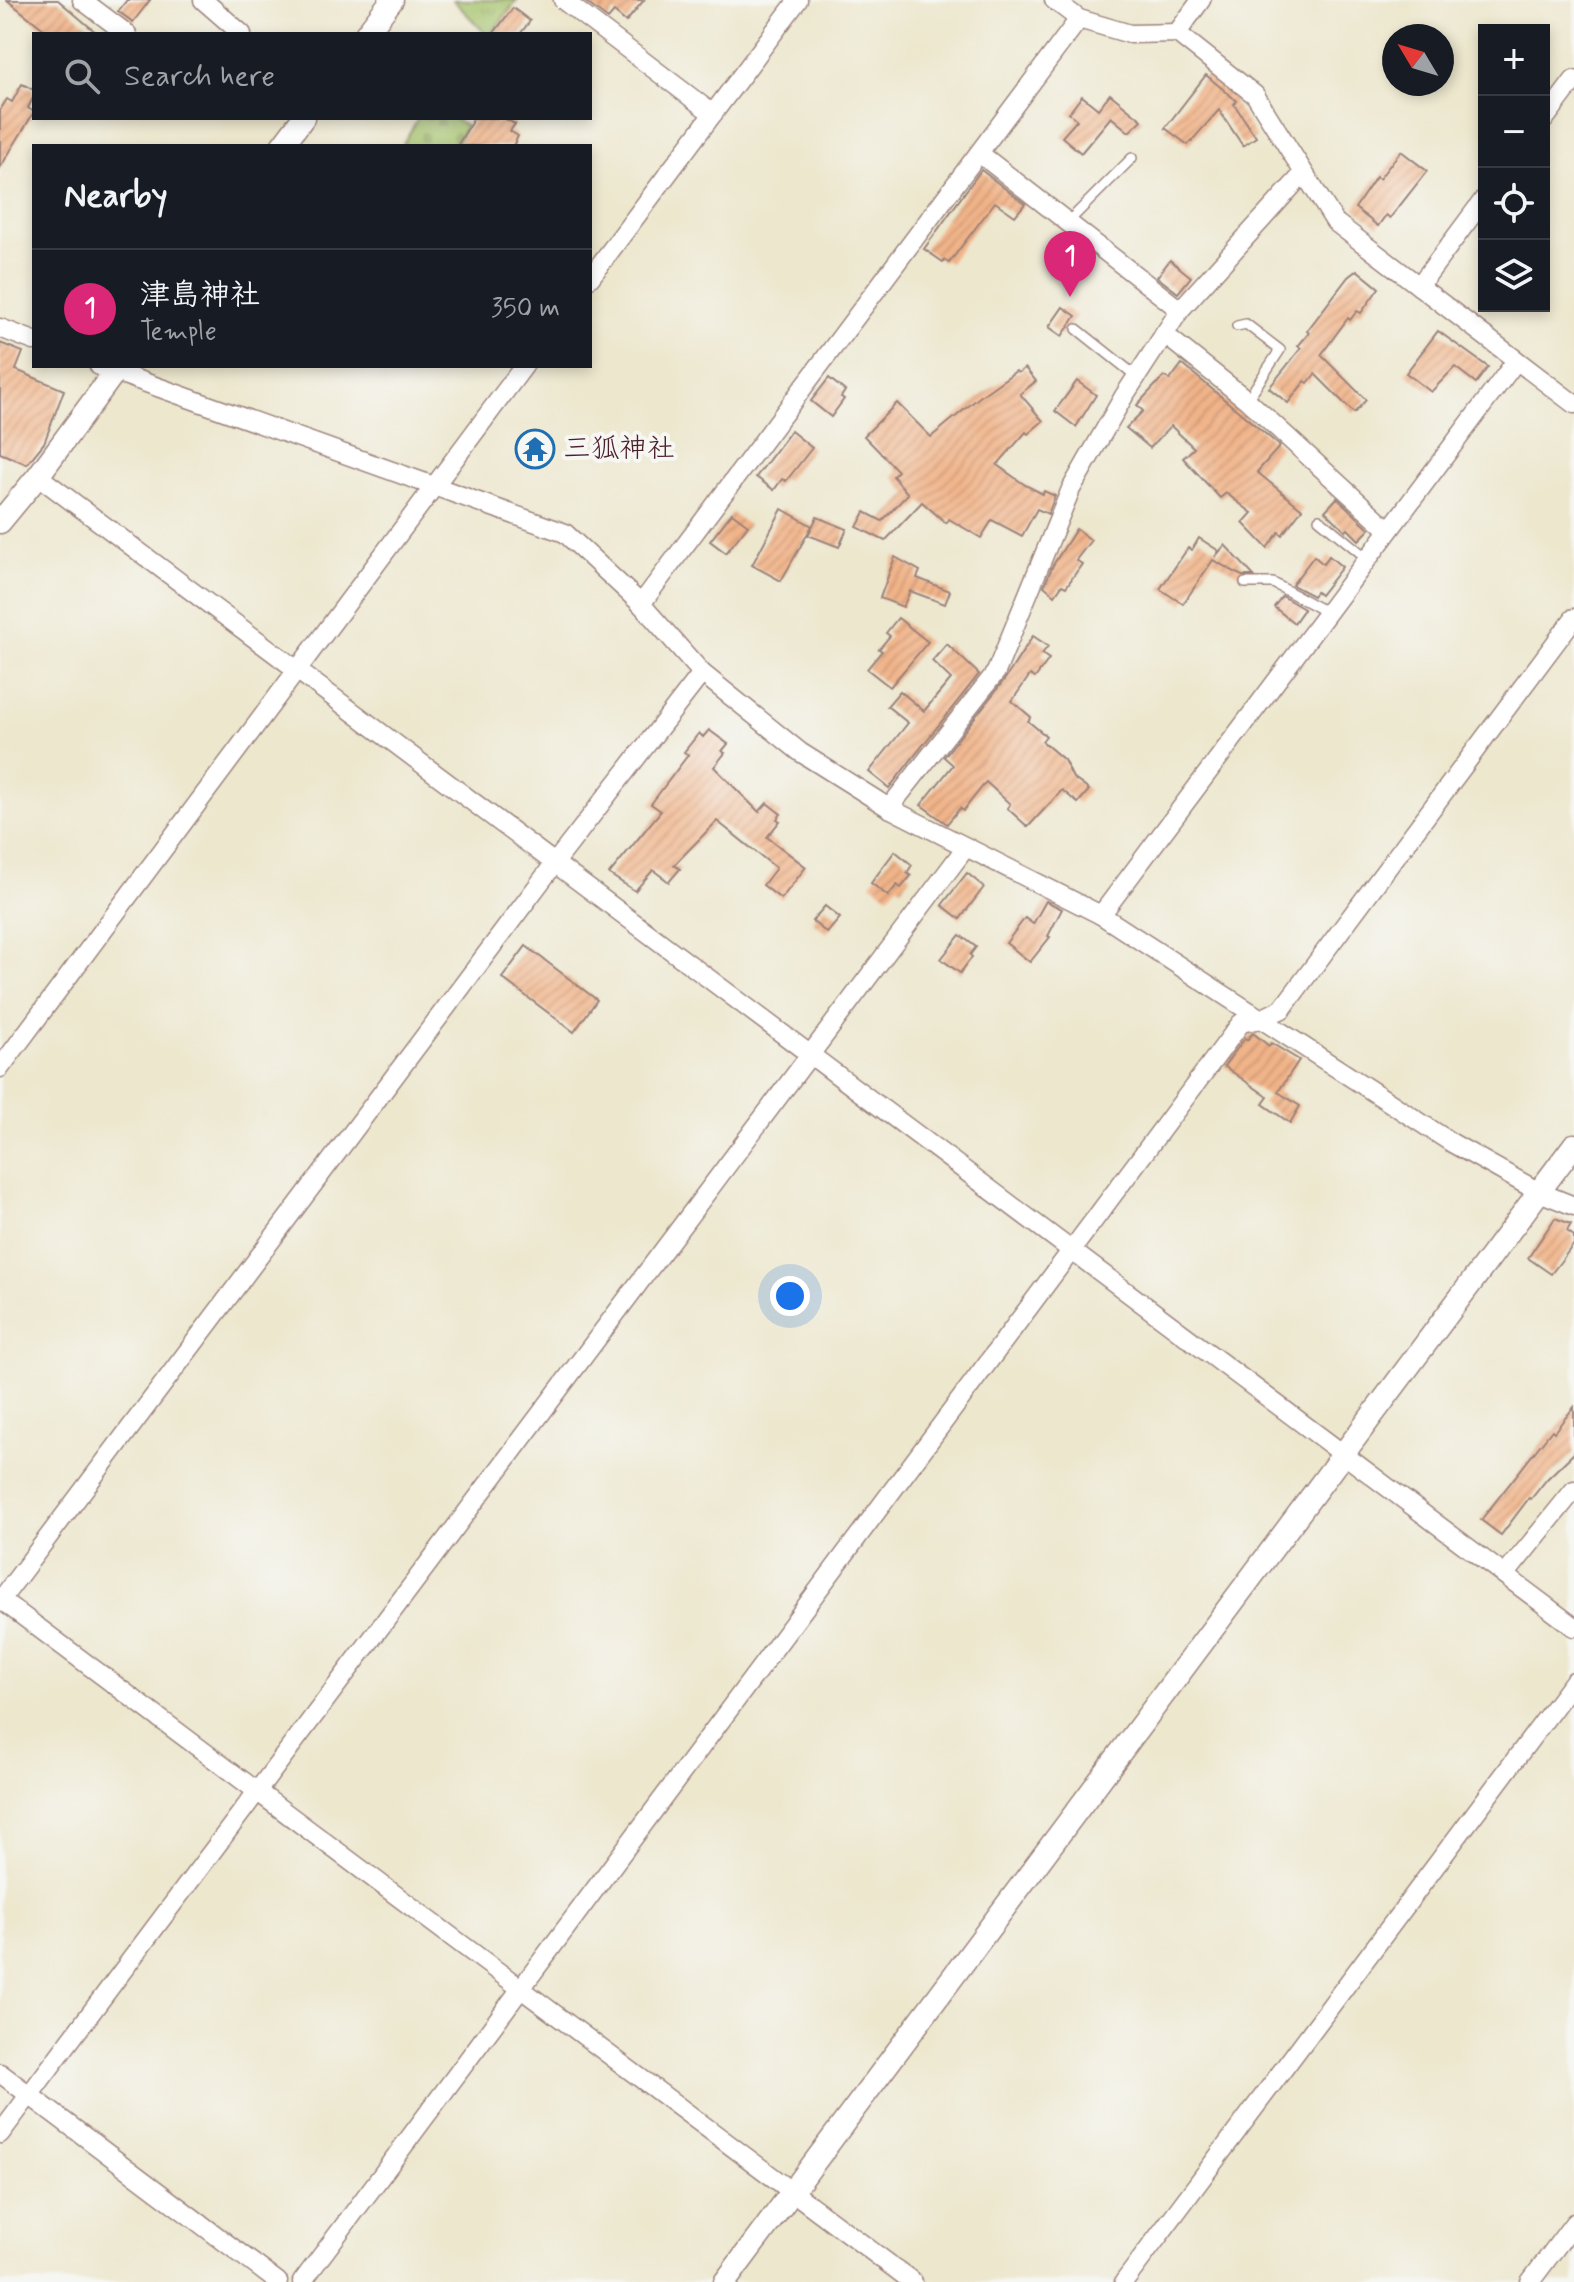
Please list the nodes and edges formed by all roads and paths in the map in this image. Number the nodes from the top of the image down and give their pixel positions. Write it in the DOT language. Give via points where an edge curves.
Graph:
graph roads {
  1 [pos="82,0"];
  2 [pos="203,0"];
  3 [pos="392,0"];
  4 [pos="563,0"];
  5 [pos="798,0"];
  6 [pos="1054,0"];
  7 [pos="1201,0"];
  8 [pos="1079,19"];
  9 [pos="124,32"];
  10 [pos="240,32"];
  11 [pos="368,32"];
  12 [pos="1177,33"];
  13 [pos="1574,80"];
  14 [pos="1550,112"];
  15 [pos="713,114"];
  16 [pos="302,120"];
  17 [pos="284,144"];
  18 [pos="979,153"];
  19 [pos="1132,158"];
  20 [pos="1303,174"];
  21 [pos="1478,207"];
  22 [pos="1069,221"];
  23 [pos="592,275"];
  24 [pos="1419,286"];
  25 [pos="1180,310"];
  26 [pos="1237,326"];
  27 [pos="0,328"];
  28 [pos="1077,329"];
  29 [pos="1164,334"];
  30 [pos="32,340"];
  31 [pos="1516,361"];
  32 [pos="111,368"];
  33 [pos="523,368"];
  34 [pos="1136,376"];
  35 [pos="1247,400"];
  36 [pos="1574,404"];
  37 [pos="38,476"];
  38 [pos="435,486"];
  39 [pos="1319,519"];
  40 [pos="0,522"];
  41 [pos="1389,530"];
  42 [pos="1368,559"];
  43 [pos="1245,583"];
  44 [pos="641,604"];
  45 [pos="1328,613"];
  46 [pos="1574,618"];
  47 [pos="296,670"];
  48 [pos="702,673"];
  49 [pos="889,808"];
  50 [pos="966,847"];
  51 [pos="554,864"];
  52 [pos="1101,915"];
  53 [pos="1261,1019"];
  54 [pos="810,1054"];
  55 [pos="0,1068"];
  56 [pos="1574,1145"];
  57 [pos="1539,1192"];
  58 [pos="1574,1206"];
  59 [pos="1071,1252"];
  60 [pos="1343,1453"];
  61 [pos="1574,1490"];
  62 [pos="1505,1575"];
  63 [pos="0,1600"];
  64 [pos="1574,1627"];
  65 [pos="1574,1681"];
  66 [pos="256,1793"];
  67 [pos="521,1989"];
  68 [pos="0,2073"];
  69 [pos="29,2095"];
  70 [pos="0,2134"];
  71 [pos="793,2193"];
  72 [pos="1574,2223"];
  73 [pos="278,2282"];
  74 [pos="302,2282"];
  75 [pos="725,2282"];
  76 [pos="913,2282"];
  77 [pos="1124,2282"];
  78 [pos="1530,2282"];
  1 -- 9 [label="street"];
  2 -- 10 [label="street"];
  3 -- 11 [label="street"];
  4 -- 15 [label="street"];
  5 -- 15 [label="street"];
  6 -- 8 [label="street"];
  7 -- 12 [label="street"];
  8 -- 12 [label="street" via="1130,34"];
  8 -- 18 [label="street"];
  12 -- 20 [label="street" via="1255,95"];
  13 -- 14 [label="street"];
  15 -- 23 [label="street"];
  16 -- 17 [label="street"];
  18 -- 22 [label="street"];
  18 -- 44 [label="street"];
  19 -- 22 [label="lane"];
  20 -- 24 [label="street" via="1335,222"];
  20 -- 25 [label="street"];
  21 -- 24 [label="street"];
  22 -- 25 [label="street"];
  24 -- 31 [label="street"];
  25 -- 29 [label="street"];
  26 -- 35 [label="lane" via="1246,324 1280,350"];
  27 -- 30 [label="street"];
  28 -- 34 [label="lane"];
  29 -- 34 [label="street"];
  29 -- 35 [label="street"];
  31 -- 36 [label="street"];
  31 -- 41 [label="street"];
  32 -- 37 [label="street"];
  32 -- 38 [label="street"];
  33 -- 38 [label="street"];
  34 -- 49 [label="street" via="1071,489 996,672"];
  35 -- 41 [label="street"];
  37 -- 40 [label="street"];
  37 -- 47 [label="street"];
  38 -- 44 [label="street" via="565,533"];
  38 -- 47 [label="street"];
  39 -- 42 [label="lane"];
  41 -- 42 [label="street"];
  42 -- 45 [label="street"];
  43 -- 45 [label="lane" via="1273,583"];
  44 -- 48 [label="street"];
  45 -- 52 [label="street"];
  46 -- 53 [label="street" via="1282,1009"];
  47 -- 51 [label="street"];
  47 -- 55 [label="street"];
  48 -- 49 [label="street" via="800,752"];
  48 -- 51 [label="street"];
  49 -- 50 [label="street"];
  50 -- 52 [label="street"];
  50 -- 54 [label="street"];
  51 -- 54 [label="street"];
  51 -- 63 [label="street"];
  52 -- 53 [label="street"];
  53 -- 57 [label="street" via="1452,1143"];
  53 -- 59 [label="street" via="1241,1023"];
  54 -- 59 [label="street"];
  54 -- 66 [label="street"];
  56 -- 57 [label="street"];
  57 -- 58 [label="street"];
  57 -- 60 [label="street"];
  59 -- 60 [label="street"];
  59 -- 67 [label="street"];
  60 -- 62 [label="street"];
  60 -- 71 [label="street"];
  61 -- 62 [label="street"];
  62 -- 64 [label="street"];
  63 -- 66 [label="street"];
  65 -- 77 [label="street"];
  66 -- 67 [label="street"];
  66 -- 69 [label="street"];
  67 -- 71 [label="street"];
  67 -- 74 [label="street"];
  68 -- 69 [label="street"];
  69 -- 70 [label="street"];
  69 -- 73 [label="street"];
  71 -- 75 [label="street"];
  71 -- 76 [label="street"];
  72 -- 78 [label="street"];
}
